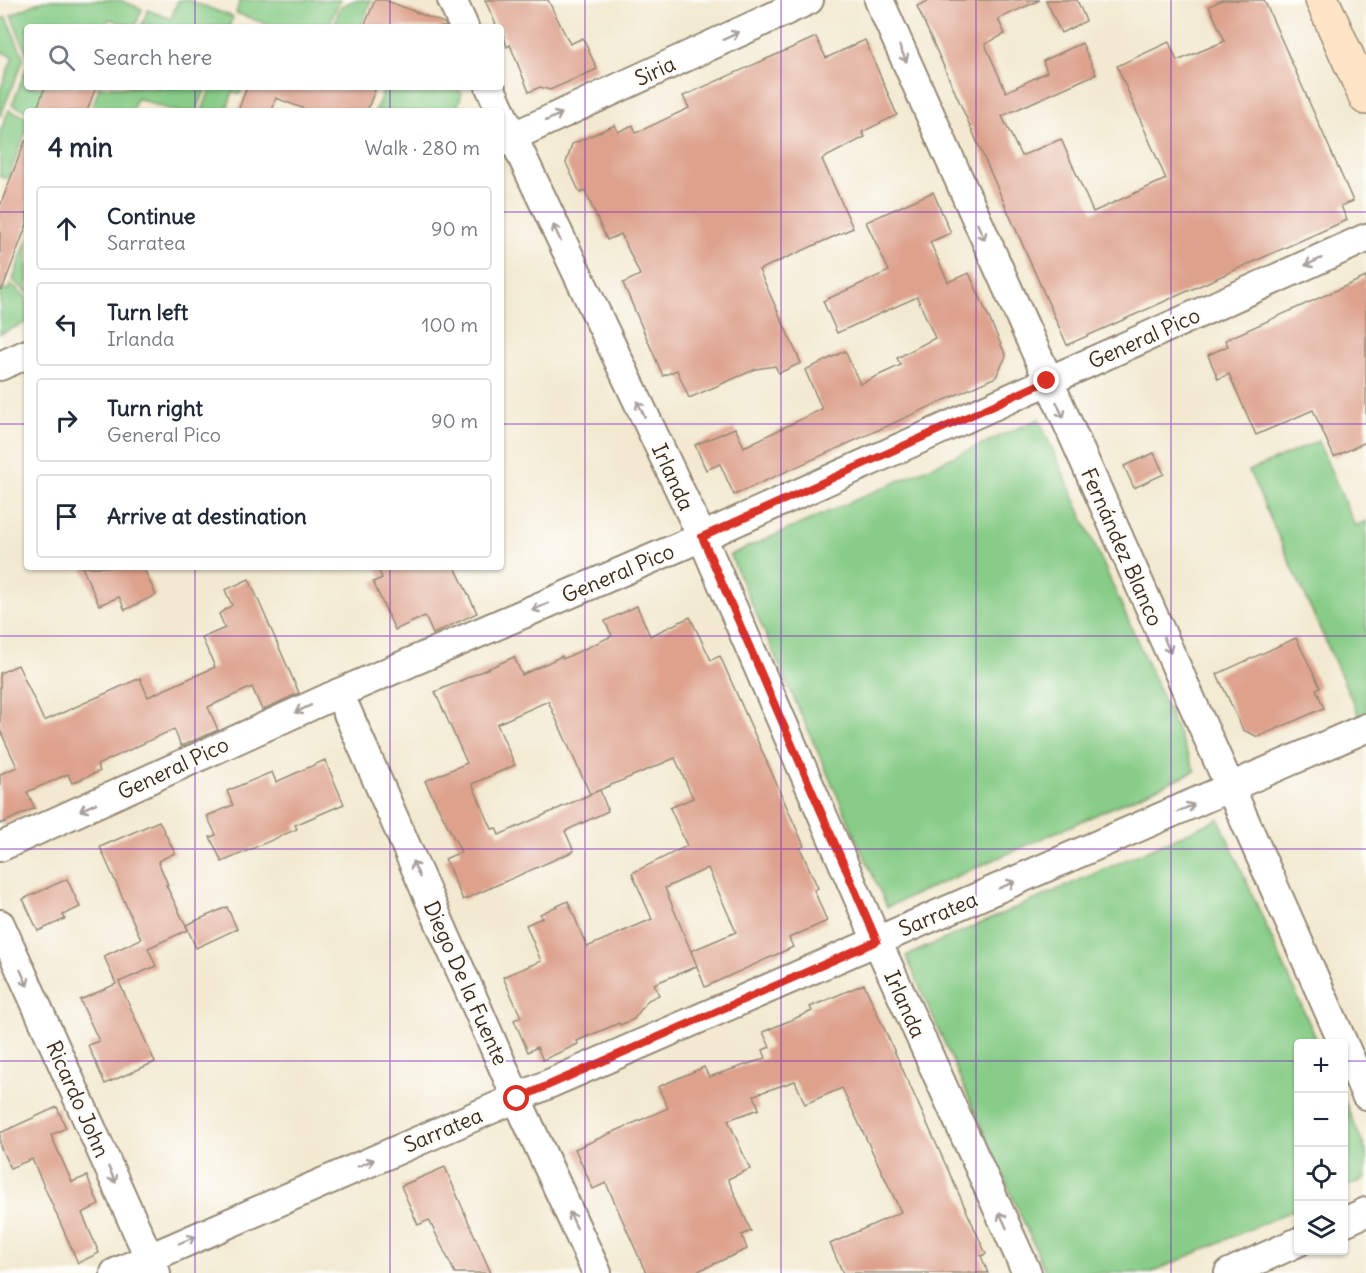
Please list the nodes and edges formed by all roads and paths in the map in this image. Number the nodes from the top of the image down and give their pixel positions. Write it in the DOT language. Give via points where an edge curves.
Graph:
graph roads {
  1 [pos="452,0"];
  2 [pos="810,0"];
  3 [pos="879,0"];
  4 [pos="1322,0"];
  5 [pos="463,24"];
  6 [pos="491,90"];
  7 [pos="1366,98"];
  8 [pos="498,108"];
  9 [pos="504,125"];
  10 [pos="1366,238"];
  11 [pos="24,355"];
  12 [pos="0,366"];
  13 [pos="1047,381"];
  14 [pos="702,537"];
  15 [pos="339,693"];
  16 [pos="1366,728"];
  17 [pos="1232,788"];
  18 [pos="0,847"];
  19 [pos="0,924"];
  20 [pos="877,941"];
  21 [pos="1366,1095"];
  22 [pos="517,1099"];
  23 [pos="1366,1212"];
  24 [pos="1348,1220"];
  25 [pos="1294,1244"];
  26 [pos="153,1265"];
  27 [pos="115,1273"];
  28 [pos="597,1273"];
  29 [pos="1027,1273"];
  30 [pos="1229,1273"];
  1 -- 5 [label="street"];
  9 -- 2 [label="street, Siria, one-way"];
  3 -- 13 [label="street, Fernández Blanco, one-way"];
  4 -- 7 [label="main road"];
  6 -- 8 [label="street, Irlanda"];
  14 -- 9 [label="street, Irlanda, one-way"];
  10 -- 13 [label="street, General Pico, one-way"];
  11 -- 12 [label="street"];
  13 -- 14 [label="street, General Pico"];
  13 -- 17 [label="street, Fernández Blanco, one-way"];
  14 -- 15 [label="street, General Pico, one-way"];
  14 -- 20 [label="street, Irlanda"];
  15 -- 18 [label="street, General Pico, one-way"];
  22 -- 15 [label="street, Diego De la Fuente, one-way"];
  16 -- 17 [label="street, Sarratea"];
  20 -- 17 [label="street, Sarratea, one-way"];
  17 -- 21 [label="street, Fernández Blanco"];
  19 -- 26 [label="street, Ricardo John, one-way"];
  20 -- 22 [label="street, Sarratea"];
  29 -- 20 [label="street, Irlanda, one-way"];
  26 -- 22 [label="street, Sarratea, one-way"];
  28 -- 22 [label="street, Diego De la Fuente, one-way"];
  23 -- 24 [label="street"];
  25 -- 30 [label="street"];
  26 -- 27 [label="street, Sarratea"];
}
